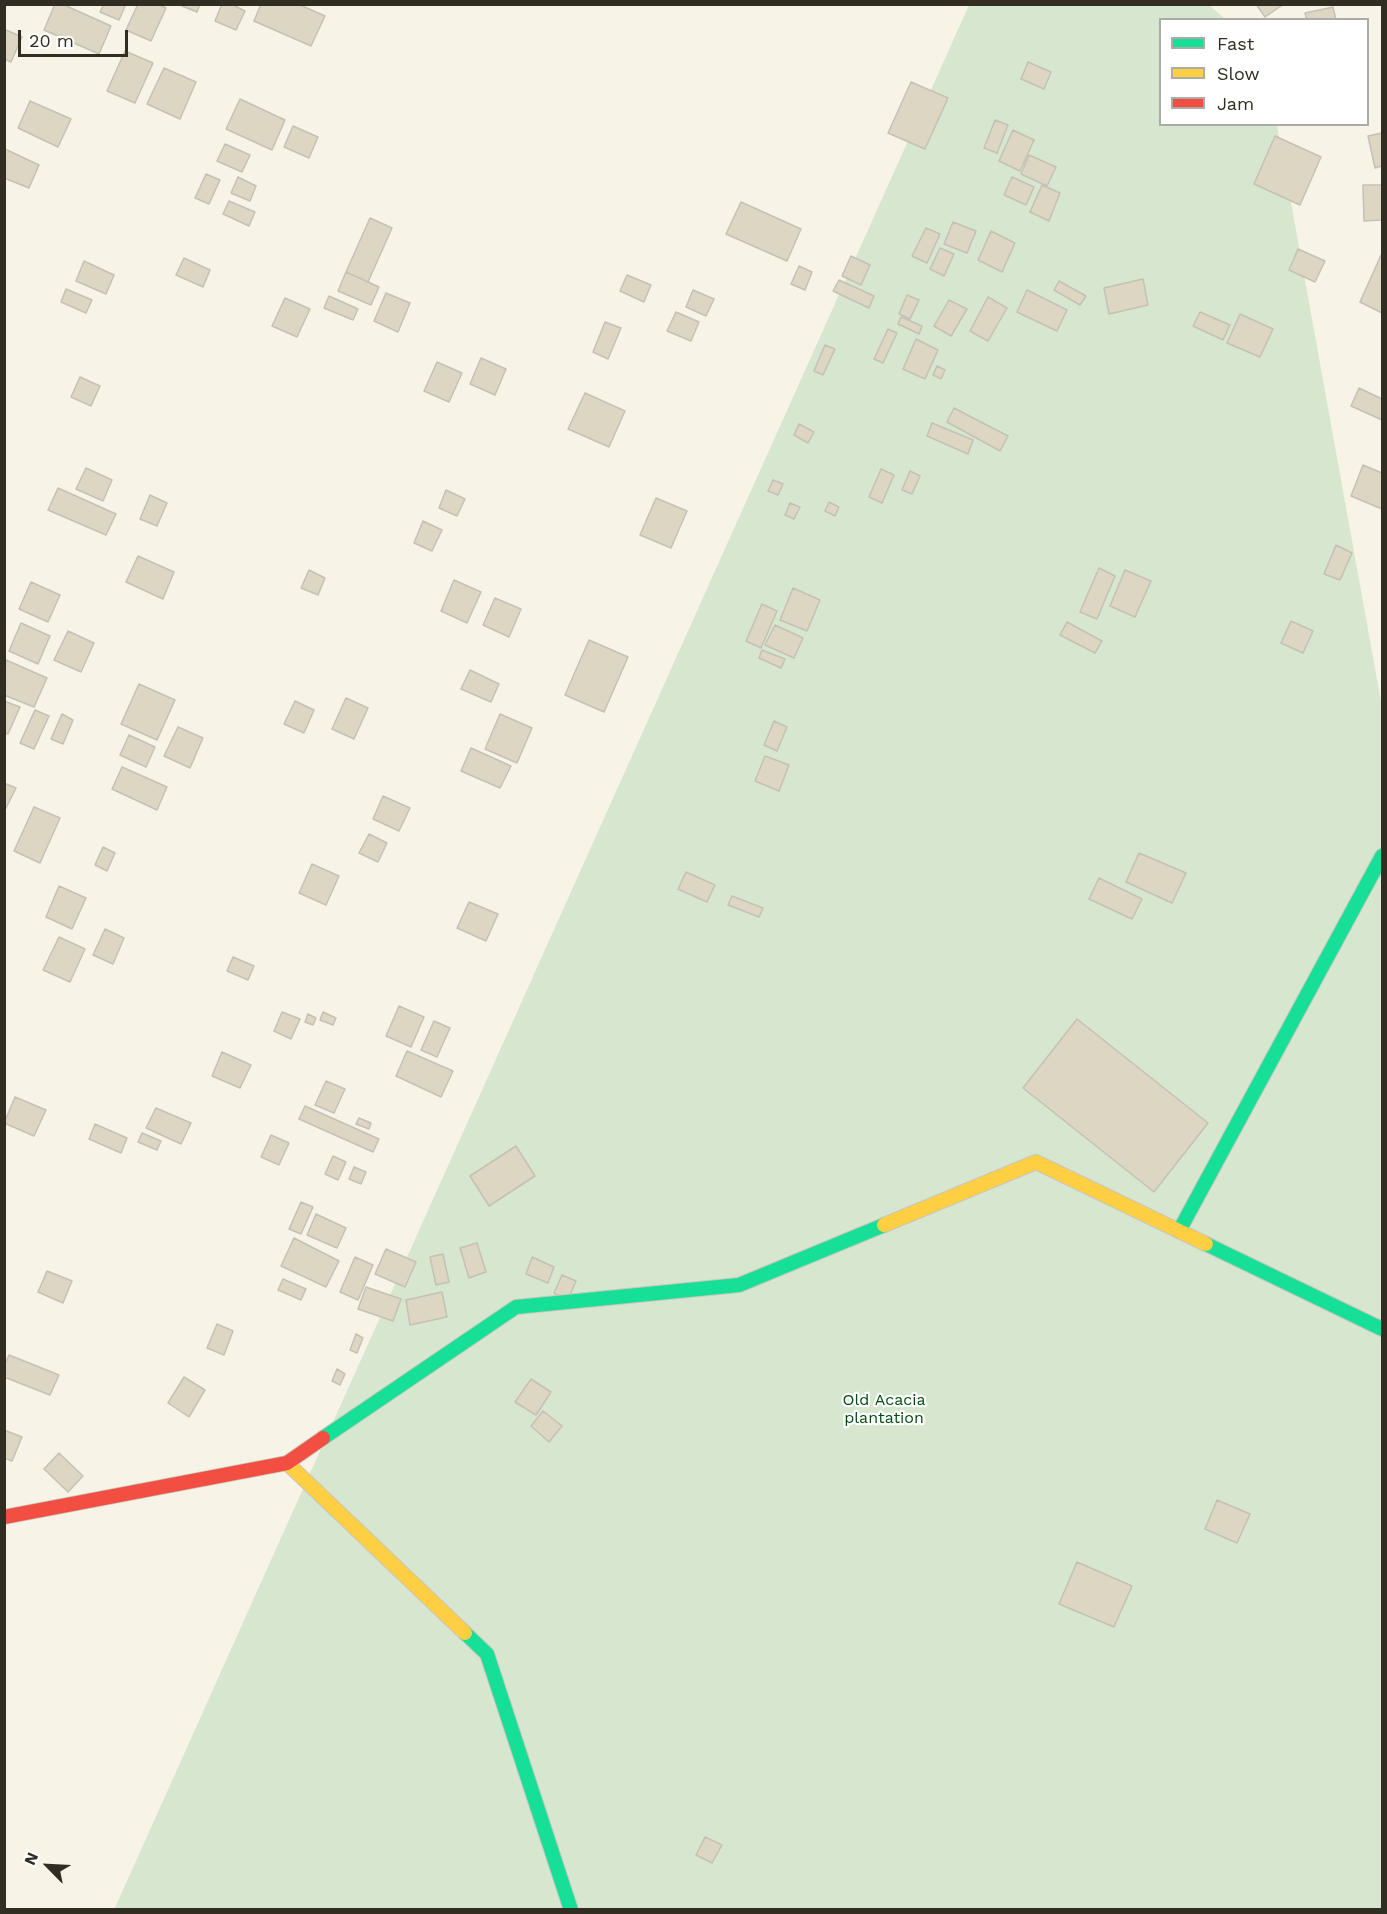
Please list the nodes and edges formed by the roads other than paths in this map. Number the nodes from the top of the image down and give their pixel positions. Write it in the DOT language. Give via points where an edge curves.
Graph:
graph roads {
  1 [pos="1383,856"];
  2 [pos="1179,1231"];
  3 [pos="1383,1329"];
  4 [pos="287,1463"];
  5 [pos="4,1517"];
  6 [pos="571,1910"];
  1 -- 2 [label="street"];
  2 -- 3 [label="street"];
  2 -- 4 [label="street" via="1036,1162 739,1286 516,1307"];
  4 -- 5 [label="street"];
  4 -- 6 [label="street" via="487,1654"];
}
